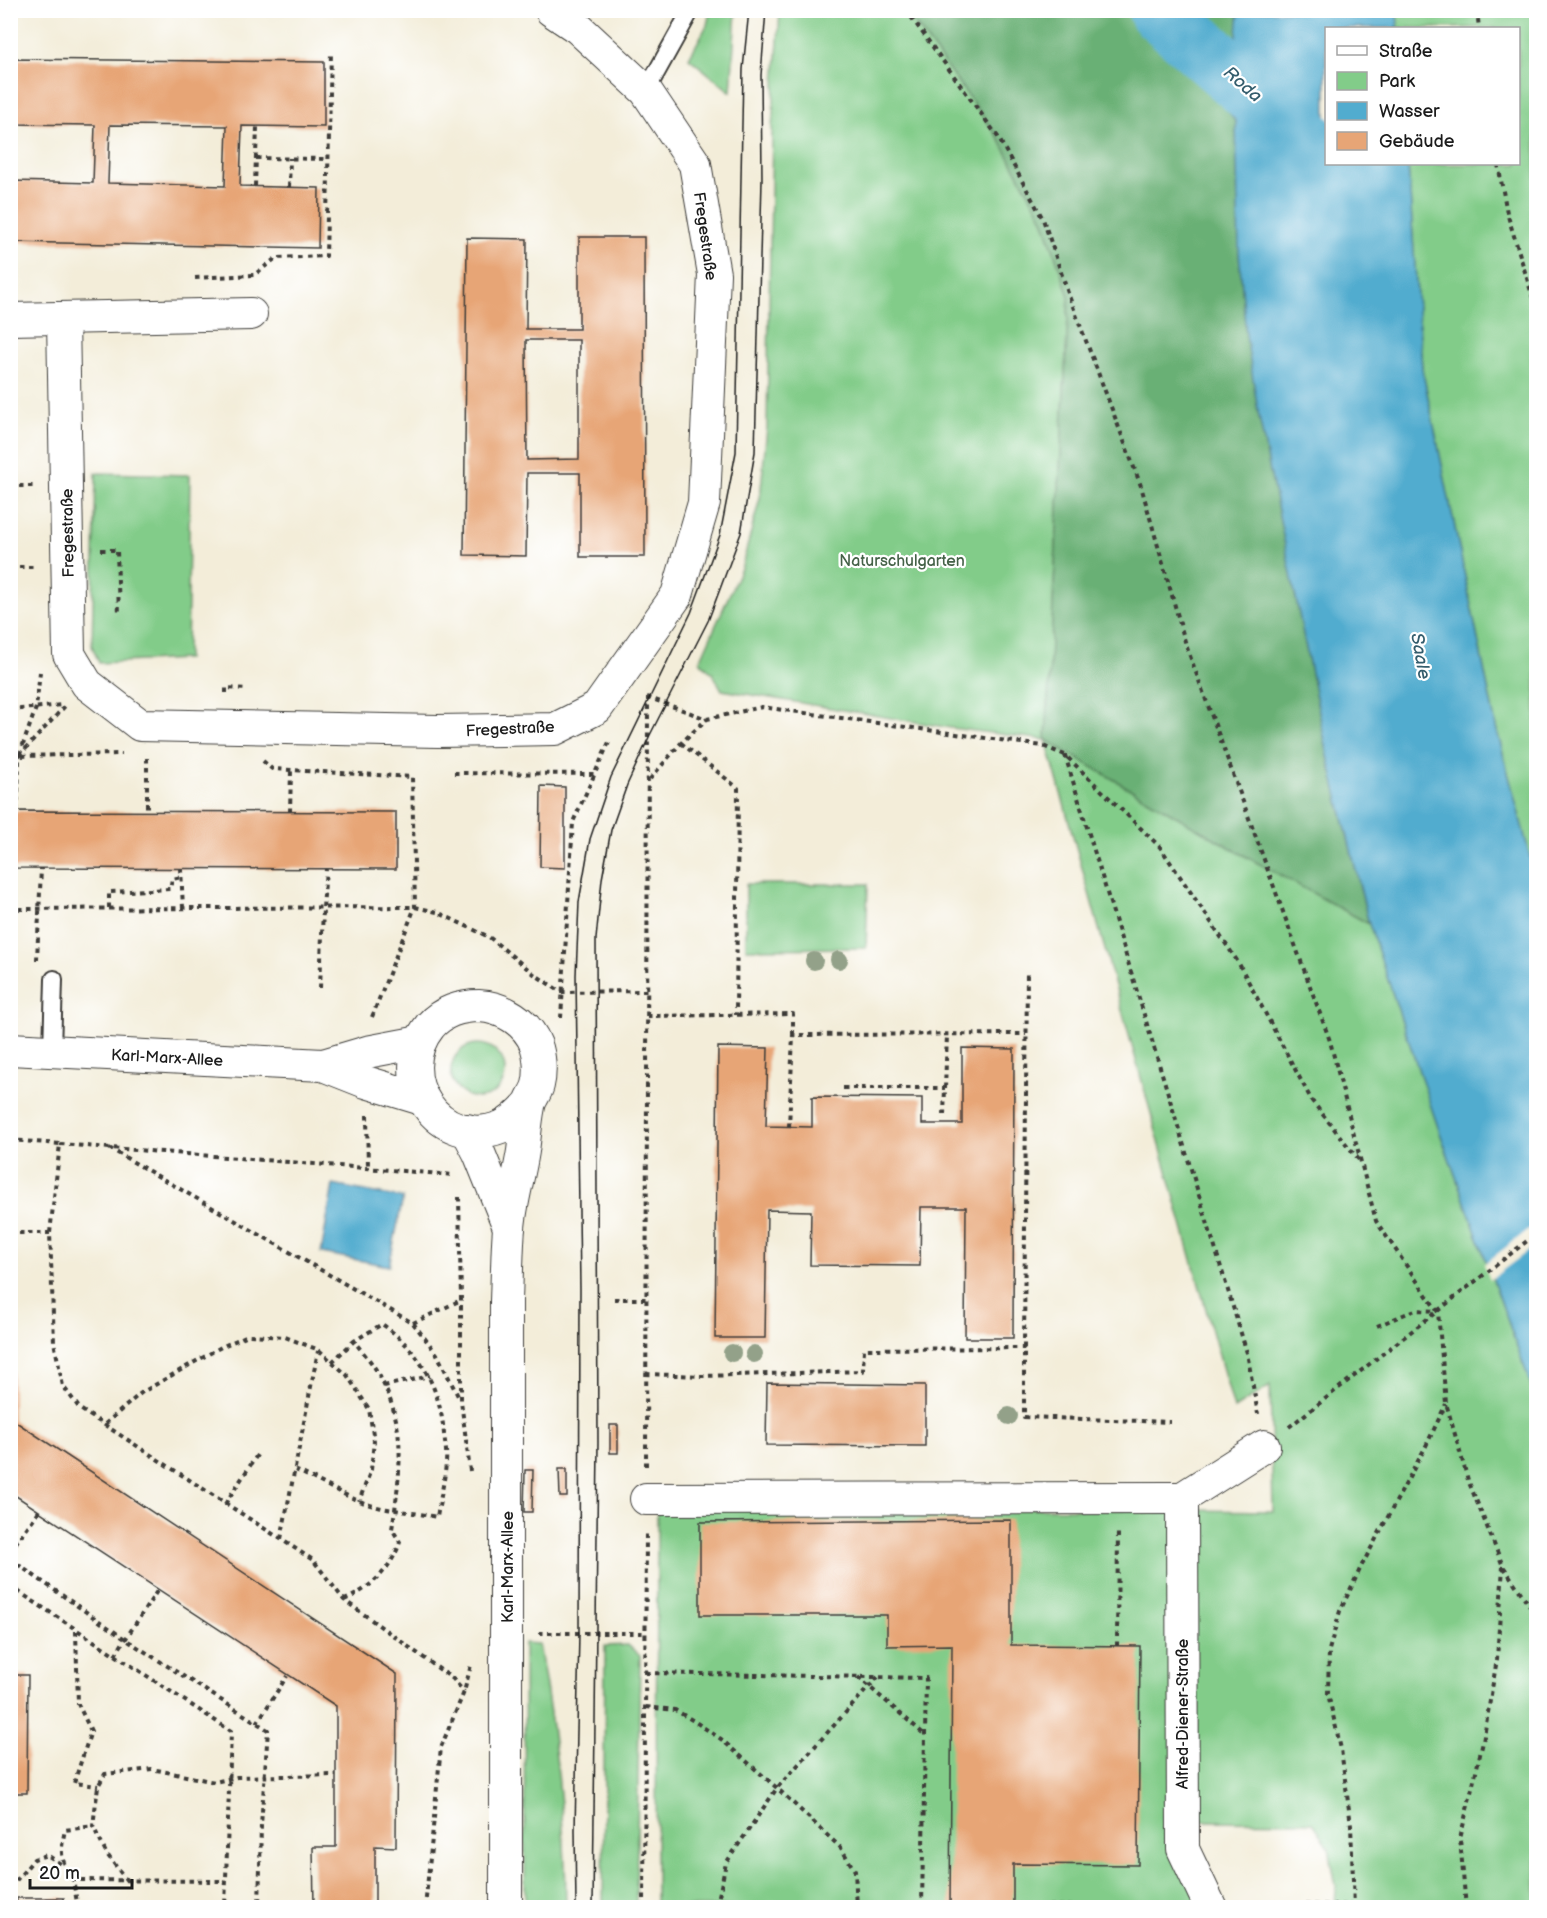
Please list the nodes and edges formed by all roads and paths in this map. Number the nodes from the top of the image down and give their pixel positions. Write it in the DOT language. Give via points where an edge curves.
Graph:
graph roads {
  1 [pos="550,10"];
  2 [pos="691,10"];
  3 [pos="906,10"];
  4 [pos="1477,10"];
  5 [pos="1479,27"];
  6 [pos="331,52"];
  7 [pos="646,91"];
  8 [pos="257,126"];
  9 [pos="256,158"];
  10 [pos="290,158"];
  11 [pos="328,159"];
  12 [pos="1498,165"];
  13 [pos="255,186"];
  14 [pos="289,187"];
  15 [pos="195,278"];
  16 [pos="1536,308"];
  17 [pos="251,314"];
  18 [pos="10,319"];
  19 [pos="63,319"];
  20 [pos="96,550"];
  21 [pos="10,567"];
  22 [pos="25,567"];
  23 [pos="119,615"];
  24 [pos="41,664"];
  25 [pos="61,698"];
  26 [pos="67,704"];
  27 [pos="36,708"];
  28 [pos="10,710"];
  29 [pos="707,718"];
  30 [pos="611,739"];
  31 [pos="681,743"];
  32 [pos="123,754"];
  33 [pos="146,754"];
  34 [pos="256,755"];
  35 [pos="1065,755"];
  36 [pos="19,756"];
  37 [pos="291,770"];
  38 [pos="454,773"];
  39 [pos="595,774"];
  40 [pos="649,780"];
  41 [pos="10,793"];
  42 [pos="18,793"];
  43 [pos="17,812"];
  44 [pos="147,812"];
  45 [pos="290,812"];
  46 [pos="41,868"];
  47 [pos="181,868"];
  48 [pos="326,869"];
  49 [pos="182,878"];
  50 [pos="415,907"];
  51 [pos="109,908"];
  52 [pos="183,908"];
  53 [pos="323,908"];
  54 [pos="10,909"];
  55 [pos="40,909"];
  56 [pos="37,967"];
  57 [pos="1027,970"];
  58 [pos="54,979"];
  59 [pos="320,988"];
  60 [pos="647,991"];
  61 [pos="561,992"];
  62 [pos="736,1015"];
  63 [pos="647,1016"];
  64 [pos="370,1022"];
  65 [pos="561,1028"];
  66 [pos="1026,1034"];
  67 [pos="793,1035"];
  68 [pos="947,1035"];
  69 [pos="420,1042"];
  70 [pos="10,1049"];
  71 [pos="52,1051"];
  72 [pos="323,1065"];
  73 [pos="366,1082"];
  74 [pos="843,1088"];
  75 [pos="945,1088"];
  76 [pos="422,1099"];
  77 [pos="529,1104"];
  78 [pos="944,1115"];
  79 [pos="789,1127"];
  80 [pos="467,1130"];
  81 [pos="10,1140"];
  82 [pos="60,1144"];
  83 [pos="105,1147"];
  84 [pos="1362,1162"];
  85 [pos="368,1168"];
  86 [pos="458,1176"];
  87 [pos="458,1187"];
  88 [pos="509,1227"];
  89 [pos="10,1233"];
  90 [pos="50,1233"];
  91 [pos="1536,1234"];
  92 [pos="614,1299"];
  93 [pos="646,1299"];
  94 [pos="461,1300"];
  95 [pos="1438,1312"];
  96 [pos="413,1323"];
  97 [pos="1377,1326"];
  98 [pos="354,1341"];
  99 [pos="1024,1348"];
  100 [pos="319,1350"];
  101 [pos="332,1362"];
  102 [pos="646,1374"];
  103 [pos="430,1376"];
  104 [pos="384,1386"];
  105 [pos="460,1401"];
  106 [pos="1446,1403"];
  107 [pos="1170,1422"];
  108 [pos="105,1425"];
  109 [pos="1264,1446"];
  110 [pos="259,1452"];
  111 [pos="295,1470"];
  112 [pos="472,1480"];
  113 [pos="646,1499"];
  114 [pos="1118,1499"];
  115 [pos="359,1501"];
  116 [pos="225,1504"];
  117 [pos="1181,1506"];
  118 [pos="395,1510"];
  119 [pos="39,1511"];
  120 [pos="281,1539"];
  121 [pos="10,1551"];
  122 [pos="10,1559"];
  123 [pos="1503,1566"];
  124 [pos="10,1586"];
  125 [pos="157,1591"];
  126 [pos="344,1600"];
  127 [pos="1536,1615"];
  128 [pos="76,1630"];
  129 [pos="533,1633"];
  130 [pos="646,1633"];
  131 [pos="125,1639"];
  132 [pos="1117,1646"];
  133 [pos="115,1655"];
  134 [pos="472,1662"];
  135 [pos="646,1673"];
  136 [pos="287,1676"];
  137 [pos="858,1676"];
  138 [pos="879,1677"];
  139 [pos="869,1688"];
  140 [pos="464,1692"];
  141 [pos="646,1707"];
  142 [pos="257,1723"];
  143 [pos="925,1735"];
  144 [pos="336,1775"];
  145 [pos="265,1777"];
  146 [pos="230,1779"];
  147 [pos="98,1786"];
  148 [pos="777,1788"];
  149 [pos="93,1826"];
  150 [pos="65,1867"];
  151 [pos="72,1880"];
  152 [pos="127,1881"];
  153 [pos="225,1881"];
  154 [pos="10,1888"];
  155 [pos="1287,1904"];
  156 [pos="1536,1904"];
  157 [pos="611,1905"];
  158 [pos="717,1905"];
  159 [pos="922,1905"];
  160 [pos="950,1905"];
  161 [pos="1163,1905"];
  162 [pos="644,1906"];
  163 [pos="857,1906"];
  164 [pos="1013,1906"];
  165 [pos="1354,1906"];
  166 [pos="1466,1906"];
  167 [pos="78,1908"];
  168 [pos="225,1908"];
  169 [pos="259,1908"];
  170 [pos="425,1908"];
  171 [pos="506,1908"];
  172 [pos="1211,1908"];
  1 -- 7 [label="street, Fregestraße" via="578,28"];
  2 -- 7 [label="lane"];
  3 -- 84 [label="path" via="998,136 1043,219 1141,486 1186,645 1330,1041"];
  4 -- 5 [label="path"];
  6 -- 11 [label="path"];
  7 -- 19 [label="street, Fregestraße" via="695,164 714,274 704,503 677,595 597,708 555,729 421,731 140,725 87,684 69,654"];
  8 -- 9 [label="path"];
  9 -- 10 [label="path"];
  9 -- 13 [label="path"];
  10 -- 11 [label="path"];
  10 -- 14 [label="path"];
  11 -- 15 [label="path" via="326,256 276,258 254,275"];
  12 -- 16 [label="path" via="1507,213"];
  17 -- 19 [label="street"];
  18 -- 19 [label="street"];
  20 -- 23 [label="path" via="117,550"];
  21 -- 22 [label="path"];
  24 -- 27 [label="path"];
  25 -- 26 [label="path"];
  26 -- 27 [label="path"];
  26 -- 36 [label="path"];
  27 -- 28 [label="path"];
  27 -- 36 [label="path"];
  29 -- 31 [label="path"];
  29 -- 35 [label="path" via="762,706 1043,746"];
  29 -- 40 [label="path" via="648,697"];
  30 -- 39 [label="path"];
  31 -- 40 [label="path"];
  31 -- 62 [label="path" via="738,788"];
  32 -- 36 [label="path"];
  33 -- 44 [label="path"];
  34 -- 37 [label="path" via="272,770"];
  35 -- 84 [label="path" via="1160,847 1238,962 1312,1101"];
  35 -- 109 [label="path" via="1247,1353"];
  36 -- 42 [label="path"];
  37 -- 45 [label="path"];
  37 -- 50 [label="path" via="412,777"];
  38 -- 39 [label="path"];
  39 -- 61 [label="path" via="573,822"];
  40 -- 60 [label="path"];
  41 -- 42 [label="path"];
  42 -- 43 [label="path"];
  46 -- 55 [label="path"];
  47 -- 49 [label="path"];
  48 -- 53 [label="path"];
  49 -- 51 [label="path" via="172,879 170,889 109,892"];
  49 -- 52 [label="path"];
  50 -- 53 [label="path"];
  50 -- 61 [label="path" via="437,912 489,937"];
  50 -- 64 [label="path"];
  51 -- 52 [label="path"];
  51 -- 55 [label="path"];
  52 -- 53 [label="path"];
  53 -- 59 [label="path"];
  54 -- 55 [label="path"];
  55 -- 56 [label="path"];
  57 -- 66 [label="path"];
  58 -- 71 [label="lane"];
  60 -- 61 [label="path"];
  60 -- 63 [label="path"];
  61 -- 65 [label="path"];
  62 -- 63 [label="path"];
  62 -- 67 [label="path" via="792,1014"];
  63 -- 93 [label="path"];
  66 -- 68 [label="path"];
  66 -- 99 [label="path"];
  67 -- 68 [label="path"];
  67 -- 79 [label="path"];
  68 -- 75 [label="path"];
  69 -- 72 [label="street, Karl-Marx-Allee"];
  69 -- 76 [label="street, Karl-Marx-Allee" via="414,1061 415,1081"];
  69 -- 77 [label="street, Karl-Marx-Allee" via="432,1024 448,1012 468,1006 489,1006 509,1013 525,1027 536,1045 538,1085"];
  70 -- 71 [label="street, Karl-Marx-Allee"];
  71 -- 72 [label="street, Karl-Marx-Allee"];
  72 -- 73 [label="street, Karl-Marx-Allee"];
  73 -- 76 [label="street, Karl-Marx-Allee"];
  73 -- 85 [label="path"];
  74 -- 75 [label="path"];
  75 -- 78 [label="path"];
  76 -- 80 [label="street, Karl-Marx-Allee" via="449,1125"];
  77 -- 80 [label="street, Karl-Marx-Allee" via="502,1126 485,1131"];
  77 -- 88 [label="street, Karl-Marx-Allee"];
  80 -- 88 [label="street, Karl-Marx-Allee"];
  81 -- 82 [label="path"];
  82 -- 83 [label="path"];
  82 -- 90 [label="path"];
  83 -- 85 [label="path"];
  83 -- 96 [label="path"];
  84 -- 95 [label="path" via="1376,1221"];
  85 -- 86 [label="path"];
  87 -- 94 [label="path"];
  88 -- 171 [label="street, Karl-Marx-Allee"];
  89 -- 90 [label="path"];
  90 -- 108 [label="path" via="54,1342 63,1386 80,1409"];
  91 -- 95 [label="path"];
  92 -- 93 [label="path"];
  93 -- 102 [label="path"];
  94 -- 96 [label="path"];
  94 -- 105 [label="path"];
  95 -- 97 [label="path" via="1414,1310"];
  95 -- 106 [label="path"];
  95 -- 109 [label="path"];
  96 -- 105 [label="path" via="437,1354"];
  98 -- 101 [label="path"];
  98 -- 103 [label="path" via="382,1324 418,1357"];
  98 -- 104 [label="path"];
  99 -- 102 [label="path" via="864,1349 863,1371"];
  99 -- 107 [label="path" via="1024,1417"];
  100 -- 101 [label="path"];
  100 -- 108 [label="path" via="285,1337 248,1335 141,1393"];
  100 -- 111 [label="path"];
  101 -- 115 [label="path" via="347,1375 369,1409 374,1441 370,1470"];
  102 -- 113 [label="path"];
  103 -- 104 [label="path"];
  103 -- 118 [label="path" via="443,1422 447,1460 437,1517"];
  104 -- 118 [label="path" via="400,1439"];
  105 -- 112 [label="path"];
  106 -- 123 [label="path" via="1468,1480"];
  106 -- 165 [label="path" via="1340,1611 1329,1650 1328,1694 1341,1749 1351,1825"];
  108 -- 116 [label="path"];
  109 -- 117 [label="street"];
  110 -- 116 [label="path"];
  111 -- 115 [label="path"];
  111 -- 120 [label="path"];
  113 -- 114 [label="street"];
  113 -- 130 [label="path"];
  114 -- 117 [label="street"];
  114 -- 132 [label="path"];
  115 -- 118 [label="path"];
  116 -- 120 [label="path"];
  117 -- 172 [label="street, Alfred-Diener-Straße" via="1183,1849"];
  118 -- 126 [label="path" via="392,1529 400,1542 398,1549 366,1589"];
  119 -- 121 [label="path"];
  120 -- 126 [label="path" via="313,1560"];
  122 -- 131 [label="path"];
  123 -- 127 [label="path"];
  123 -- 166 [label="path" via="1497,1659 1460,1839"];
  124 -- 128 [label="path"];
  125 -- 131 [label="path"];
  126 -- 140 [label="path" via="453,1679"];
  128 -- 133 [label="path"];
  128 -- 147 [label="path" via="78,1704 91,1731 74,1783"];
  129 -- 130 [label="path"];
  130 -- 135 [label="path"];
  131 -- 133 [label="path"];
  131 -- 142 [label="path"];
  133 -- 146 [label="path" via="231,1731"];
  134 -- 140 [label="path"];
  135 -- 137 [label="path"];
  135 -- 141 [label="path"];
  136 -- 142 [label="path"];
  137 -- 138 [label="path"];
  137 -- 139 [label="path"];
  138 -- 139 [label="path"];
  138 -- 143 [label="path" via="926,1678"];
  139 -- 143 [label="path"];
  139 -- 148 [label="path"];
  140 -- 170 [label="path" via="441,1747"];
  141 -- 148 [label="path" via="675,1710 694,1721 721,1738"];
  141 -- 162 [label="path"];
  142 -- 145 [label="path" via="268,1730"];
  143 -- 159 [label="path"];
  144 -- 145 [label="path"];
  145 -- 146 [label="path"];
  145 -- 169 [label="path"];
  146 -- 147 [label="path" via="215,1782 152,1769 105,1774"];
  146 -- 153 [label="path"];
  147 -- 149 [label="path"];
  148 -- 158 [label="path" via="726,1863"];
  148 -- 163 [label="path" via="841,1848 855,1871"];
  149 -- 150 [label="path" via="65,1830 60,1850"];
  149 -- 152 [label="path" via="106,1853"];
  150 -- 151 [label="path"];
  150 -- 154 [label="path" via="46,1855 34,1859"];
  151 -- 152 [label="path"];
  151 -- 167 [label="path"];
  152 -- 153 [label="path"];
  153 -- 168 [label="path"];
  155 -- 165 [label="path"];
  156 -- 166 [label="path"];
  157 -- 162 [label="path"];
  158 -- 162 [label="path"];
  158 -- 163 [label="path"];
  159 -- 160 [label="path"];
  159 -- 163 [label="path"];
  161 -- 164 [label="path"];
  165 -- 166 [label="path"];
}
